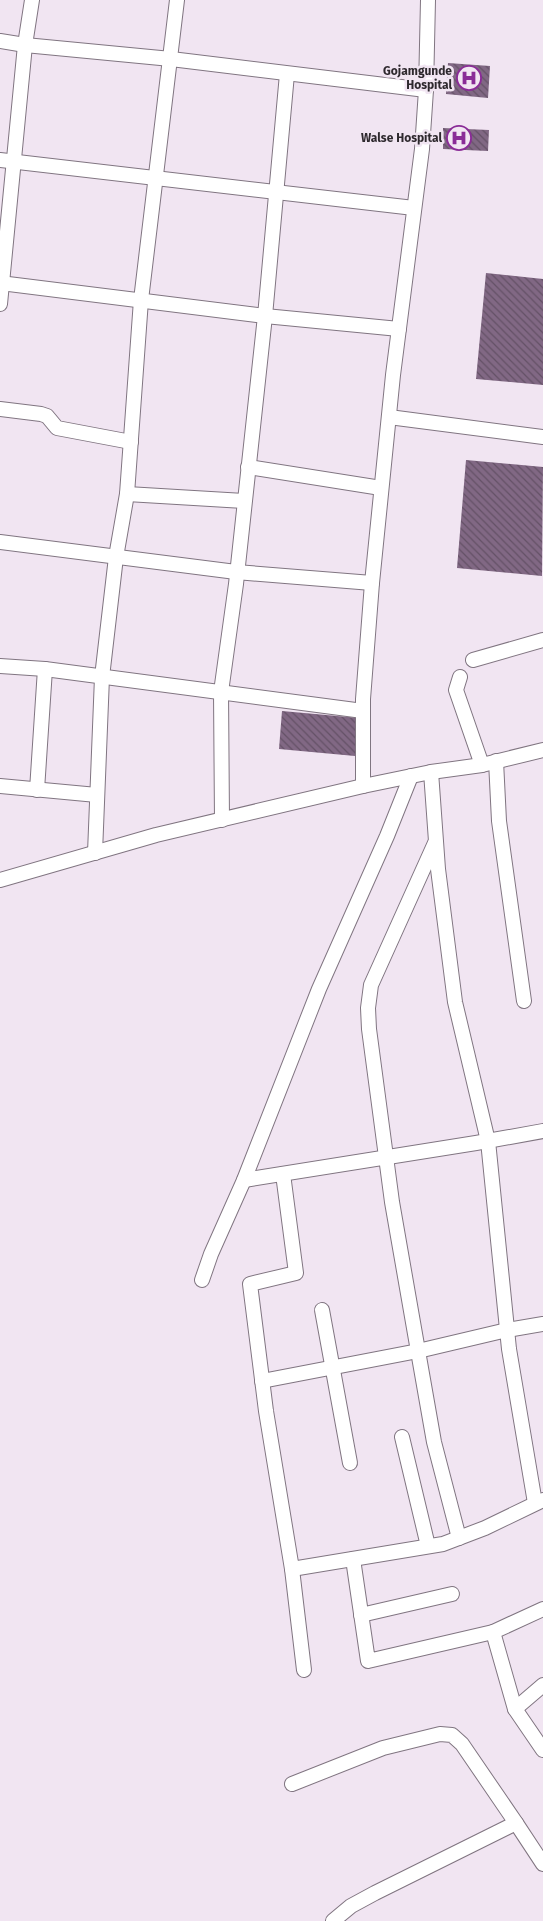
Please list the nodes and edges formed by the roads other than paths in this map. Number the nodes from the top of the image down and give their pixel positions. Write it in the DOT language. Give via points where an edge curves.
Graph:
graph roads {
  1 [pos="32,0"];
  2 [pos="177,0"];
  3 [pos="428,0"];
  4 [pos="0,41"];
  5 [pos="25,45"];
  6 [pos="171,59"];
  7 [pos="287,74"];
  8 [pos="426,90"];
  9 [pos="7,160"];
  10 [pos="155,177"];
  11 [pos="276,192"];
  12 [pos="414,208"];
  13 [pos="1,283"];
  14 [pos="141,300"];
  15 [pos="0,304"];
  16 [pos="265,316"];
  17 [pos="399,329"];
  18 [pos="0,409"];
  19 [pos="389,417"];
  20 [pos="543,437"];
  21 [pos="131,442"];
  22 [pos="248,467"];
  23 [pos="382,488"];
  24 [pos="127,494"];
  25 [pos="244,501"];
  26 [pos="0,542"];
  27 [pos="116,557"];
  28 [pos="236,572"];
  29 [pos="372,583"];
  30 [pos="543,641"];
  31 [pos="473,660"];
  32 [pos="0,666"];
  33 [pos="45,669"];
  34 [pos="102,677"];
  35 [pos="460,677"];
  36 [pos="221,692"];
  37 [pos="363,711"];
  38 [pos="543,750"];
  39 [pos="496,762"];
  40 [pos="482,765"];
  41 [pos="431,772"];
  42 [pos="411,776"];
  43 [pos="0,786"];
  44 [pos="362,786"];
  45 [pos="37,790"];
  46 [pos="96,796"];
  47 [pos="222,820"];
  48 [pos="436,840"];
  49 [pos="95,853"];
  50 [pos="0,880"];
  51 [pos="524,1001"];
  52 [pos="543,1131"];
  53 [pos="488,1141"];
  54 [pos="386,1158"];
  55 [pos="282,1174"];
  56 [pos="244,1180"];
  57 [pos="202,1280"];
  58 [pos="322,1310"];
  59 [pos="543,1324"];
  60 [pos="507,1330"];
  61 [pos="418,1351"];
  62 [pos="332,1368"];
  63 [pos="262,1381"];
  64 [pos="402,1437"];
  65 [pos="350,1462"];
  66 [pos="539,1501"];
  67 [pos="459,1538"];
  68 [pos="428,1546"];
  69 [pos="353,1559"];
  70 [pos="292,1569"];
  71 [pos="452,1594"];
  72 [pos="543,1609"];
  73 [pos="361,1615"];
  74 [pos="493,1632"];
  75 [pos="304,1670"];
  76 [pos="543,1685"];
  77 [pos="515,1710"];
  78 [pos="543,1750"];
  79 [pos="292,1784"];
  80 [pos="516,1823"];
  81 [pos="543,1864"];
  82 [pos="333,1921"];
  1 -- 5 [label="street"];
  2 -- 6 [label="street"];
  3 -- 8 [label="street"];
  4 -- 5 [label="street"];
  5 -- 6 [label="street"];
  5 -- 9 [label="street"];
  6 -- 7 [label="street"];
  6 -- 10 [label="street"];
  7 -- 8 [label="street"];
  7 -- 11 [label="street"];
  8 -- 12 [label="street"];
  9 -- 10 [label="street"];
  9 -- 13 [label="street"];
  10 -- 11 [label="street"];
  10 -- 14 [label="street"];
  11 -- 12 [label="street"];
  11 -- 16 [label="street"];
  12 -- 17 [label="street"];
  13 -- 14 [label="street"];
  13 -- 15 [label="street"];
  14 -- 16 [label="street"];
  14 -- 21 [label="street"];
  16 -- 17 [label="street"];
  16 -- 22 [label="street"];
  17 -- 19 [label="street"];
  18 -- 21 [label="street" via="40,414 47,416 57,428"];
  19 -- 20 [label="street"];
  19 -- 23 [label="street"];
  21 -- 24 [label="street"];
  22 -- 23 [label="street"];
  22 -- 25 [label="street"];
  23 -- 29 [label="street"];
  24 -- 25 [label="street"];
  24 -- 27 [label="street"];
  25 -- 28 [label="street"];
  26 -- 27 [label="street"];
  27 -- 28 [label="street"];
  27 -- 34 [label="street"];
  28 -- 29 [label="street"];
  28 -- 36 [label="street"];
  29 -- 37 [label="street"];
  30 -- 31 [label="street"];
  32 -- 33 [label="street"];
  33 -- 34 [label="street"];
  33 -- 45 [label="street"];
  34 -- 36 [label="street"];
  34 -- 46 [label="street"];
  35 -- 40 [label="street" via="456,690"];
  36 -- 37 [label="street"];
  36 -- 47 [label="street"];
  37 -- 44 [label="street"];
  38 -- 39 [label="street"];
  39 -- 40 [label="street"];
  39 -- 51 [label="street" via="499,821"];
  40 -- 41 [label="street"];
  41 -- 42 [label="street"];
  41 -- 48 [label="street"];
  42 -- 44 [label="street"];
  42 -- 56 [label="street" via="319,989"];
  43 -- 45 [label="street"];
  44 -- 47 [label="street"];
  45 -- 46 [label="street"];
  46 -- 49 [label="street"];
  47 -- 49 [label="street"];
  48 -- 53 [label="street" via="455,1002"];
  48 -- 54 [label="street" via="371,985 369,1029"];
  49 -- 50 [label="street"];
  52 -- 53 [label="street"];
  53 -- 54 [label="street"];
  53 -- 60 [label="street"];
  54 -- 55 [label="street"];
  54 -- 61 [label="street"];
  55 -- 56 [label="street"];
  55 -- 63 [label="street" via="296,1273 250,1284"];
  56 -- 57 [label="street" via="210,1254"];
  58 -- 62 [label="street"];
  59 -- 60 [label="street"];
  60 -- 61 [label="street"];
  60 -- 66 [label="street"];
  61 -- 62 [label="street"];
  61 -- 67 [label="street" via="434,1442"];
  62 -- 63 [label="street"];
  62 -- 65 [label="street"];
  63 -- 70 [label="street"];
  64 -- 68 [label="street"];
  66 -- 67 [label="street"];
  67 -- 68 [label="street"];
  68 -- 69 [label="street"];
  69 -- 70 [label="street"];
  69 -- 73 [label="street"];
  70 -- 75 [label="street"];
  71 -- 73 [label="street"];
  72 -- 74 [label="street"];
  73 -- 74 [label="street" via="368,1661"];
  74 -- 77 [label="street"];
  76 -- 77 [label="street"];
  77 -- 78 [label="street"];
  79 -- 80 [label="street" via="383,1748 440,1734 452,1735 462,1744"];
  80 -- 81 [label="street"];
  80 -- 82 [label="street" via="375,1893"];
}
